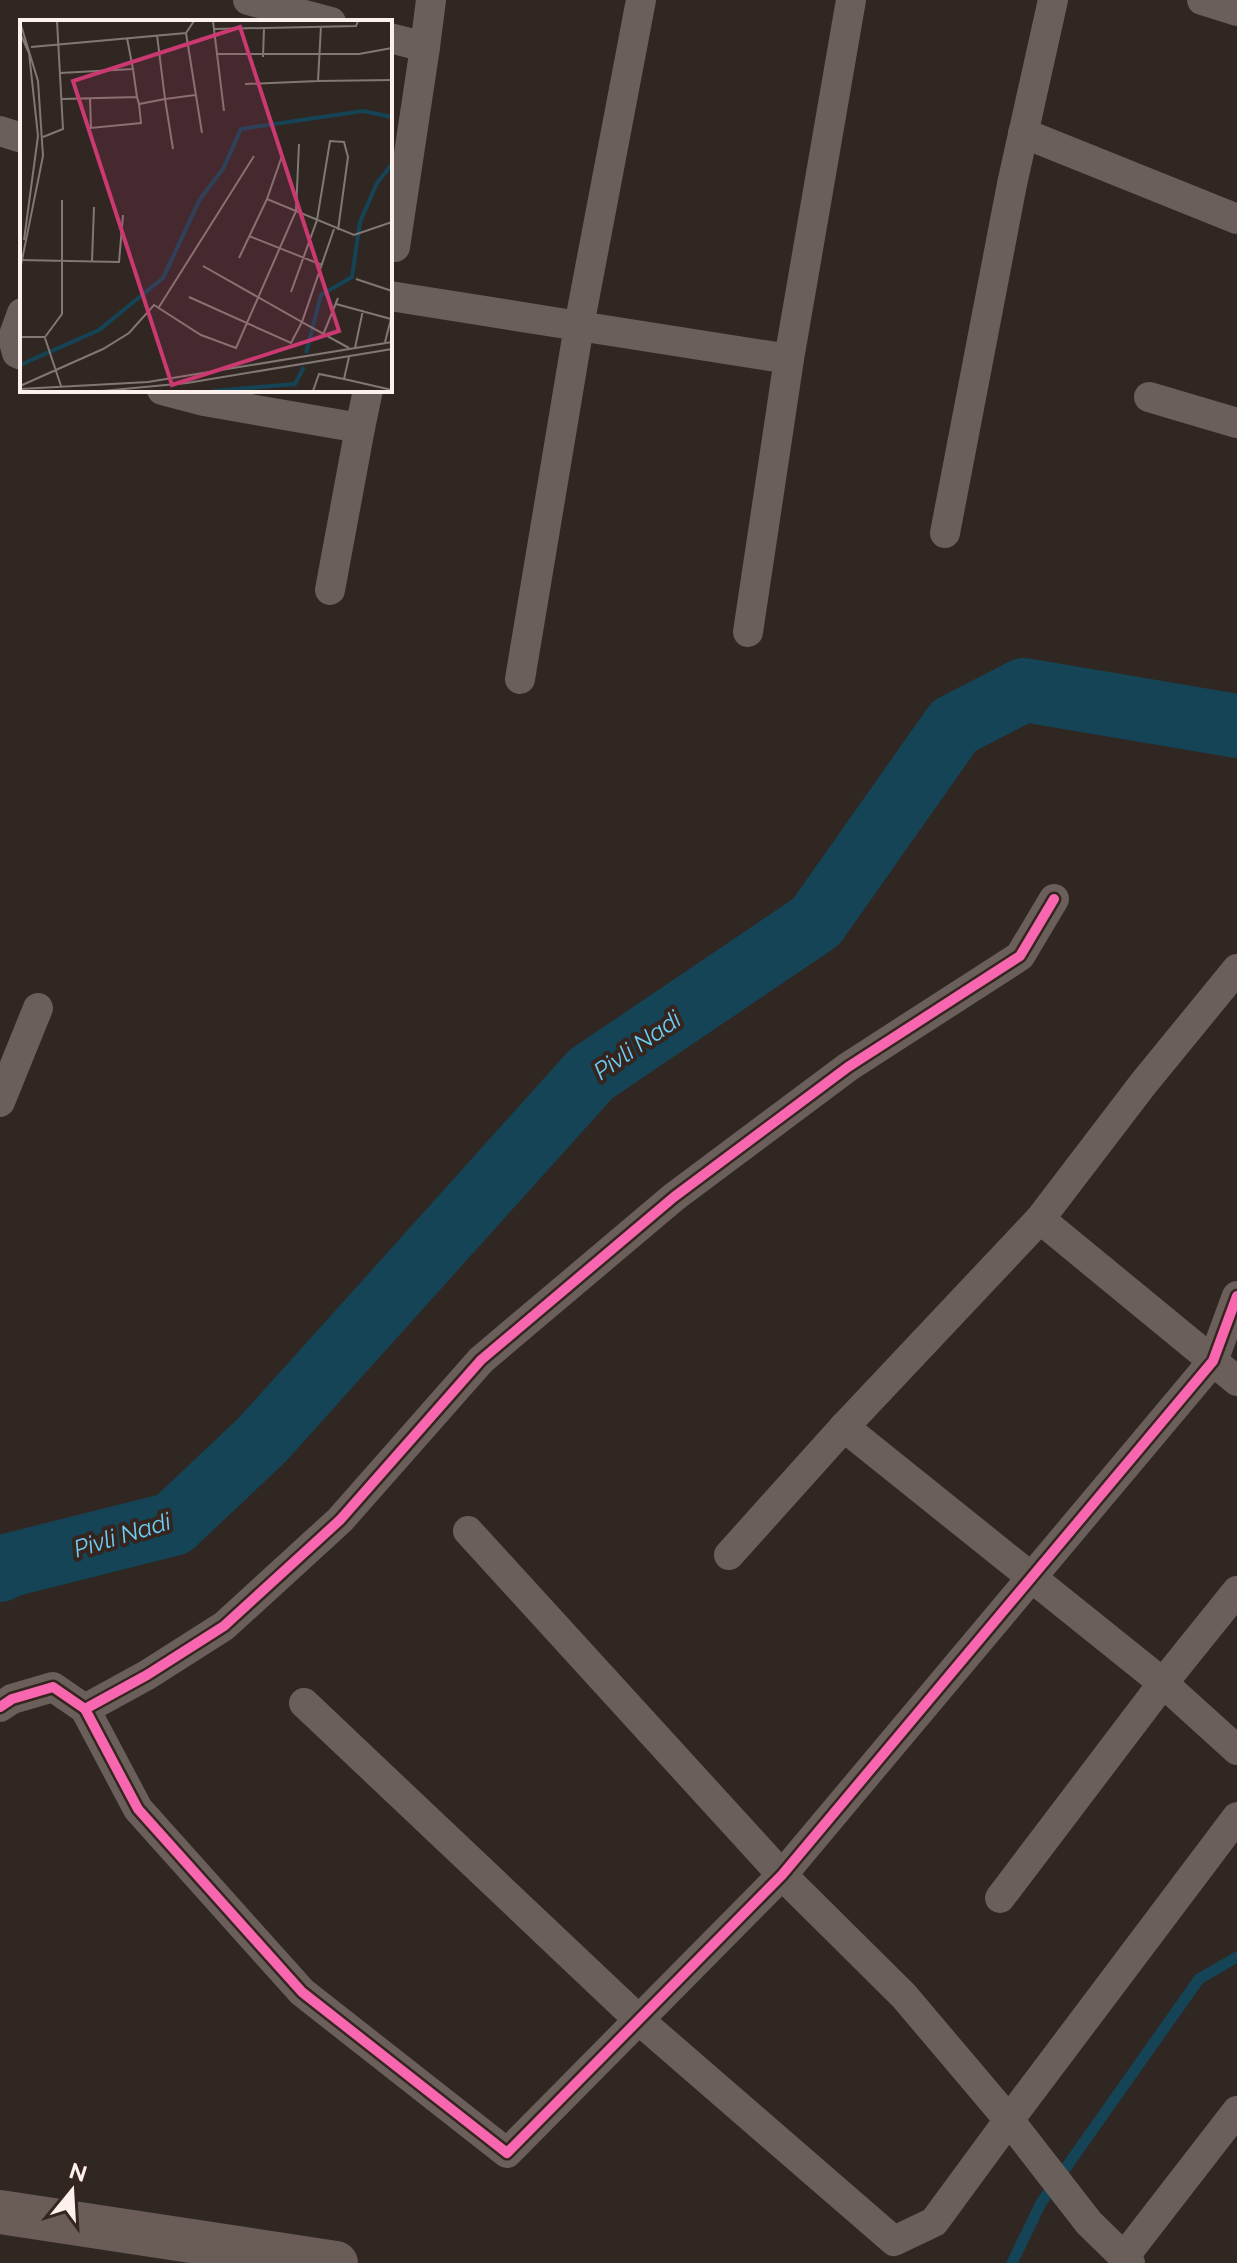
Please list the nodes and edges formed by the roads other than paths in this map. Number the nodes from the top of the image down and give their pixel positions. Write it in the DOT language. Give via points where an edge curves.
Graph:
graph roads {
  1 [pos="248,0"];
  2 [pos="431,0"];
  3 [pos="641,0"];
  4 [pos="851,0"];
  5 [pos="1053,0"];
  6 [pos="1202,0"];
  7 [pos="1237,11"];
  8 [pos="323,20"];
  9 [pos="392,39"];
  10 [pos="425,47"];
  11 [pos="0,131"];
  12 [pos="1023,133"];
  13 [pos="20,137"];
  14 [pos="1237,219"];
  15 [pos="392,247"];
  16 [pos="392,296"];
  17 [pos="20,319"];
  18 [pos="579,326"];
  19 [pos="20,354"];
  20 [pos="789,359"];
  21 [pos="170,392"];
  22 [pos="368,392"];
  23 [pos="1149,397"];
  24 [pos="1237,423"];
  25 [pos="360,428"];
  26 [pos="945,533"];
  27 [pos="330,590"];
  28 [pos="748,632"];
  29 [pos="520,679"];
  30 [pos="1054,899"];
  31 [pos="1237,969"];
  32 [pos="38,1008"];
  33 [pos="0,1102"];
  34 [pos="1040,1219"];
  35 [pos="1237,1296"];
  36 [pos="1213,1361"];
  37 [pos="1237,1381"];
  38 [pos="844,1427"];
  39 [pos="468,1531"];
  40 [pos="729,1555"];
  41 [pos="1031,1579"];
  42 [pos="1237,1591"];
  43 [pos="1163,1683"];
  44 [pos="304,1703"];
  45 [pos="0,1707"];
  46 [pos="85,1709"];
  47 [pos="1237,1750"];
  48 [pos="1237,1817"];
  49 [pos="782,1875"];
  50 [pos="1000,1898"];
  51 [pos="639,2020"];
  52 [pos="1237,2111"];
  53 [pos="1009,2120"];
  54 [pos="0,2212"];
  55 [pos="1127,2260"];
  56 [pos="336,2263"];
  1 -- 8 [label="street"];
  2 -- 10 [label="street"];
  3 -- 18 [label="street"];
  4 -- 20 [label="street"];
  5 -- 12 [label="street"];
  6 -- 7 [label="street"];
  9 -- 10 [label="street"];
  10 -- 15 [label="street"];
  11 -- 13 [label="street"];
  12 -- 14 [label="street"];
  12 -- 26 [label="street"];
  16 -- 18 [label="street"];
  17 -- 19 [label="street" via="13,338"];
  18 -- 20 [label="street"];
  18 -- 29 [label="street"];
  20 -- 28 [label="street"];
  21 -- 25 [label="street"];
  22 -- 25 [label="street"];
  23 -- 24 [label="street"];
  25 -- 27 [label="street"];
  30 -- 46 [label="street" via="1020,956 836,1076 674,1197 481,1360 340,1520 224,1626"];
  31 -- 34 [label="street"];
  32 -- 33 [label="street"];
  34 -- 36 [label="street"];
  34 -- 38 [label="street"];
  35 -- 36 [label="street"];
  36 -- 37 [label="street"];
  36 -- 41 [label="street"];
  38 -- 40 [label="street"];
  38 -- 41 [label="street"];
  39 -- 49 [label="street"];
  41 -- 43 [label="street"];
  41 -- 49 [label="street"];
  42 -- 43 [label="street"];
  43 -- 47 [label="street"];
  43 -- 50 [label="street"];
  44 -- 51 [label="street"];
  45 -- 46 [label="street" via="53,1687"];
  46 -- 51 [label="street" via="138,1809 302,1992 507,2153"];
  48 -- 53 [label="street"];
  49 -- 51 [label="street"];
  49 -- 53 [label="street" via="904,1996"];
  51 -- 53 [label="street" via="894,2241 934,2222"];
  52 -- 55 [label="street"];
  53 -- 55 [label="street" via="1089,2223"];
  54 -- 56 [label="highway"];
}
